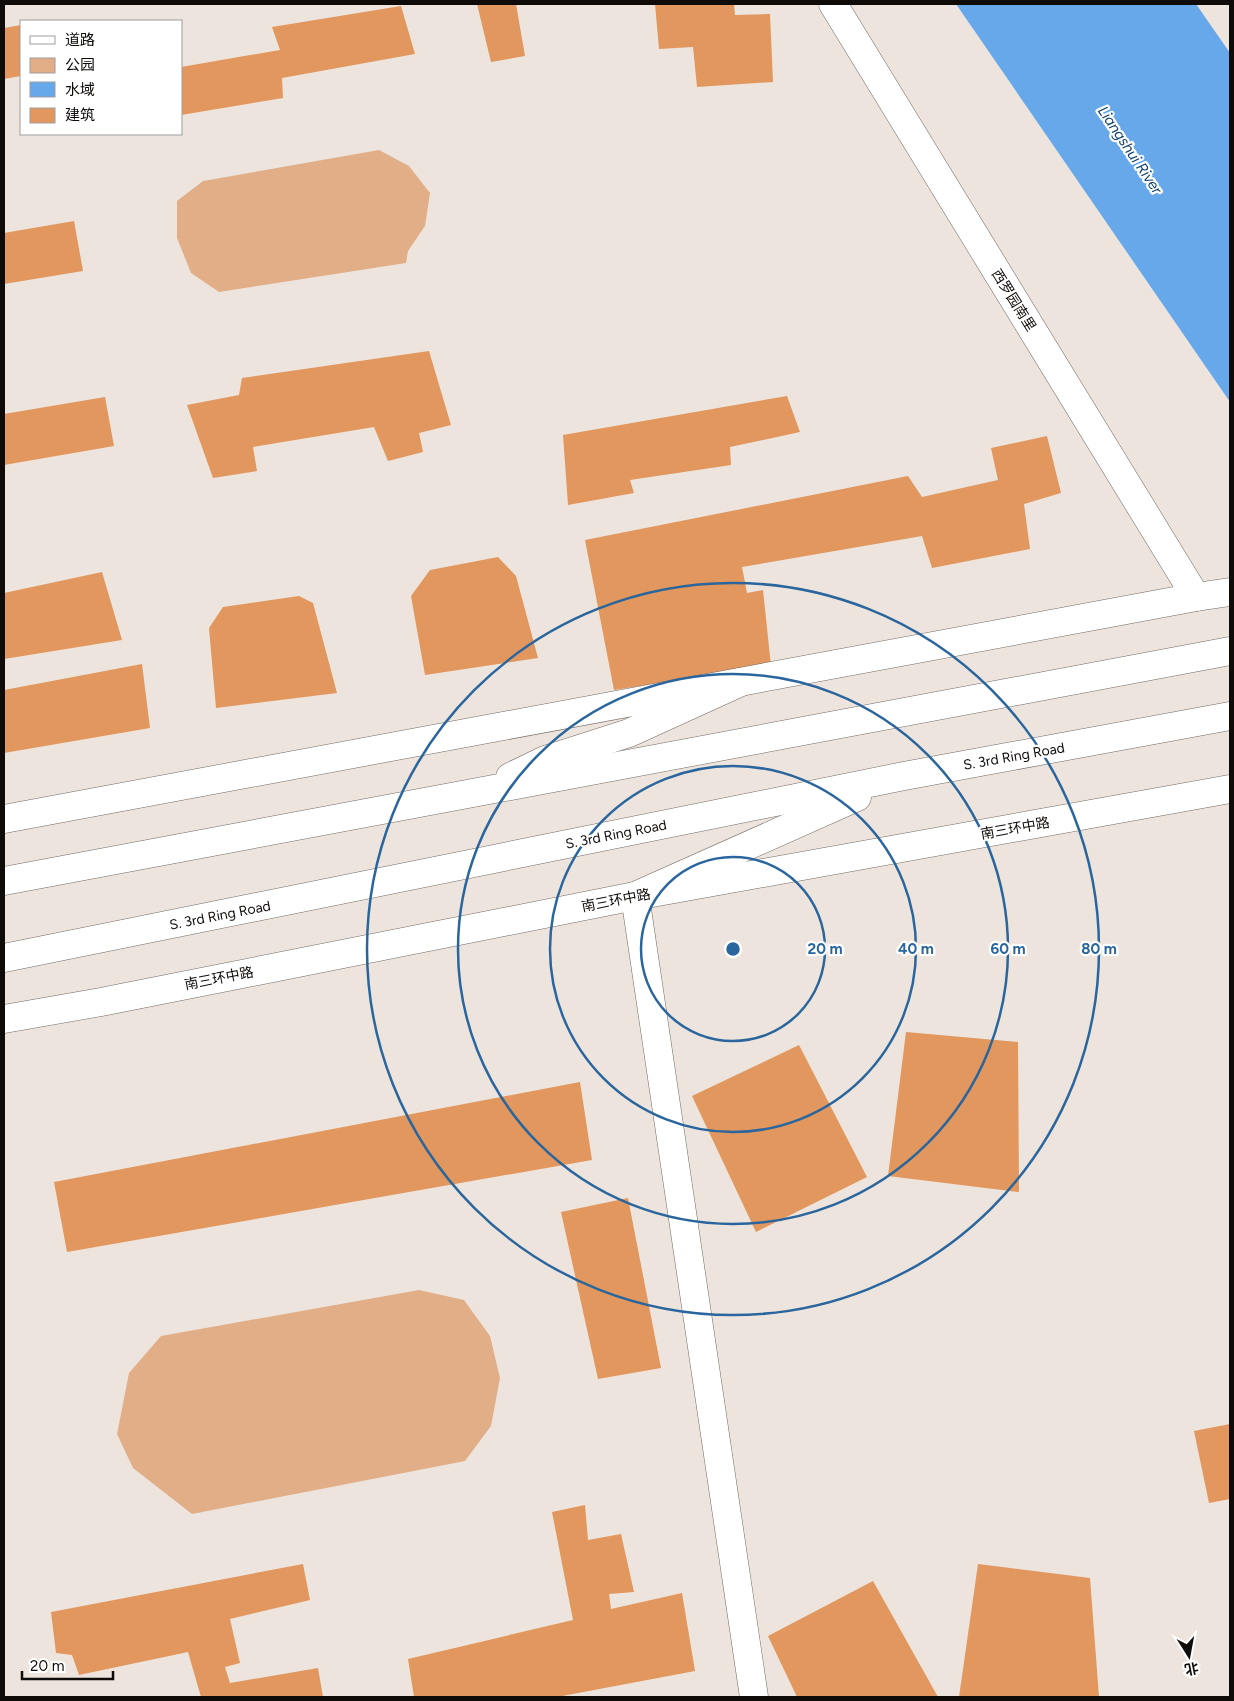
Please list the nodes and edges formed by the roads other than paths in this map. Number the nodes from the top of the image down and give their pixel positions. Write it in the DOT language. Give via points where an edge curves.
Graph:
graph roads {
  1 [pos="832,4"];
  2 [pos="1230,592"];
  3 [pos="1196,597"];
  4 [pos="1230,651"];
  5 [pos="741,682"];
  6 [pos="1230,716"];
  7 [pos="904,776"];
  8 [pos="1230,789"];
  9 [pos="478,792"];
  10 [pos="4,819"];
  11 [pos="4,881"];
  12 [pos="635,896"];
  13 [pos="4,958"];
  14 [pos="4,1019"];
  15 [pos="754,1697"];
  1 -- 3 [label="main road, 西罗园南里"];
  2 -- 3 [label="main road"];
  3 -- 5 [label="main road"];
  4 -- 9 [label="main road"];
  5 -- 9 [label="main road" via="629,733 545,760"];
  5 -- 10 [label="main road"];
  6 -- 7 [label="main road, S. 3rd Ring Road"];
  7 -- 12 [label="main road"];
  7 -- 13 [label="main road, S. 3rd Ring Road"];
  8 -- 12 [label="main road, 南三环中路"];
  9 -- 11 [label="main road"];
  12 -- 14 [label="main road, 南三环中路"];
  12 -- 15 [label="main road"];
}
